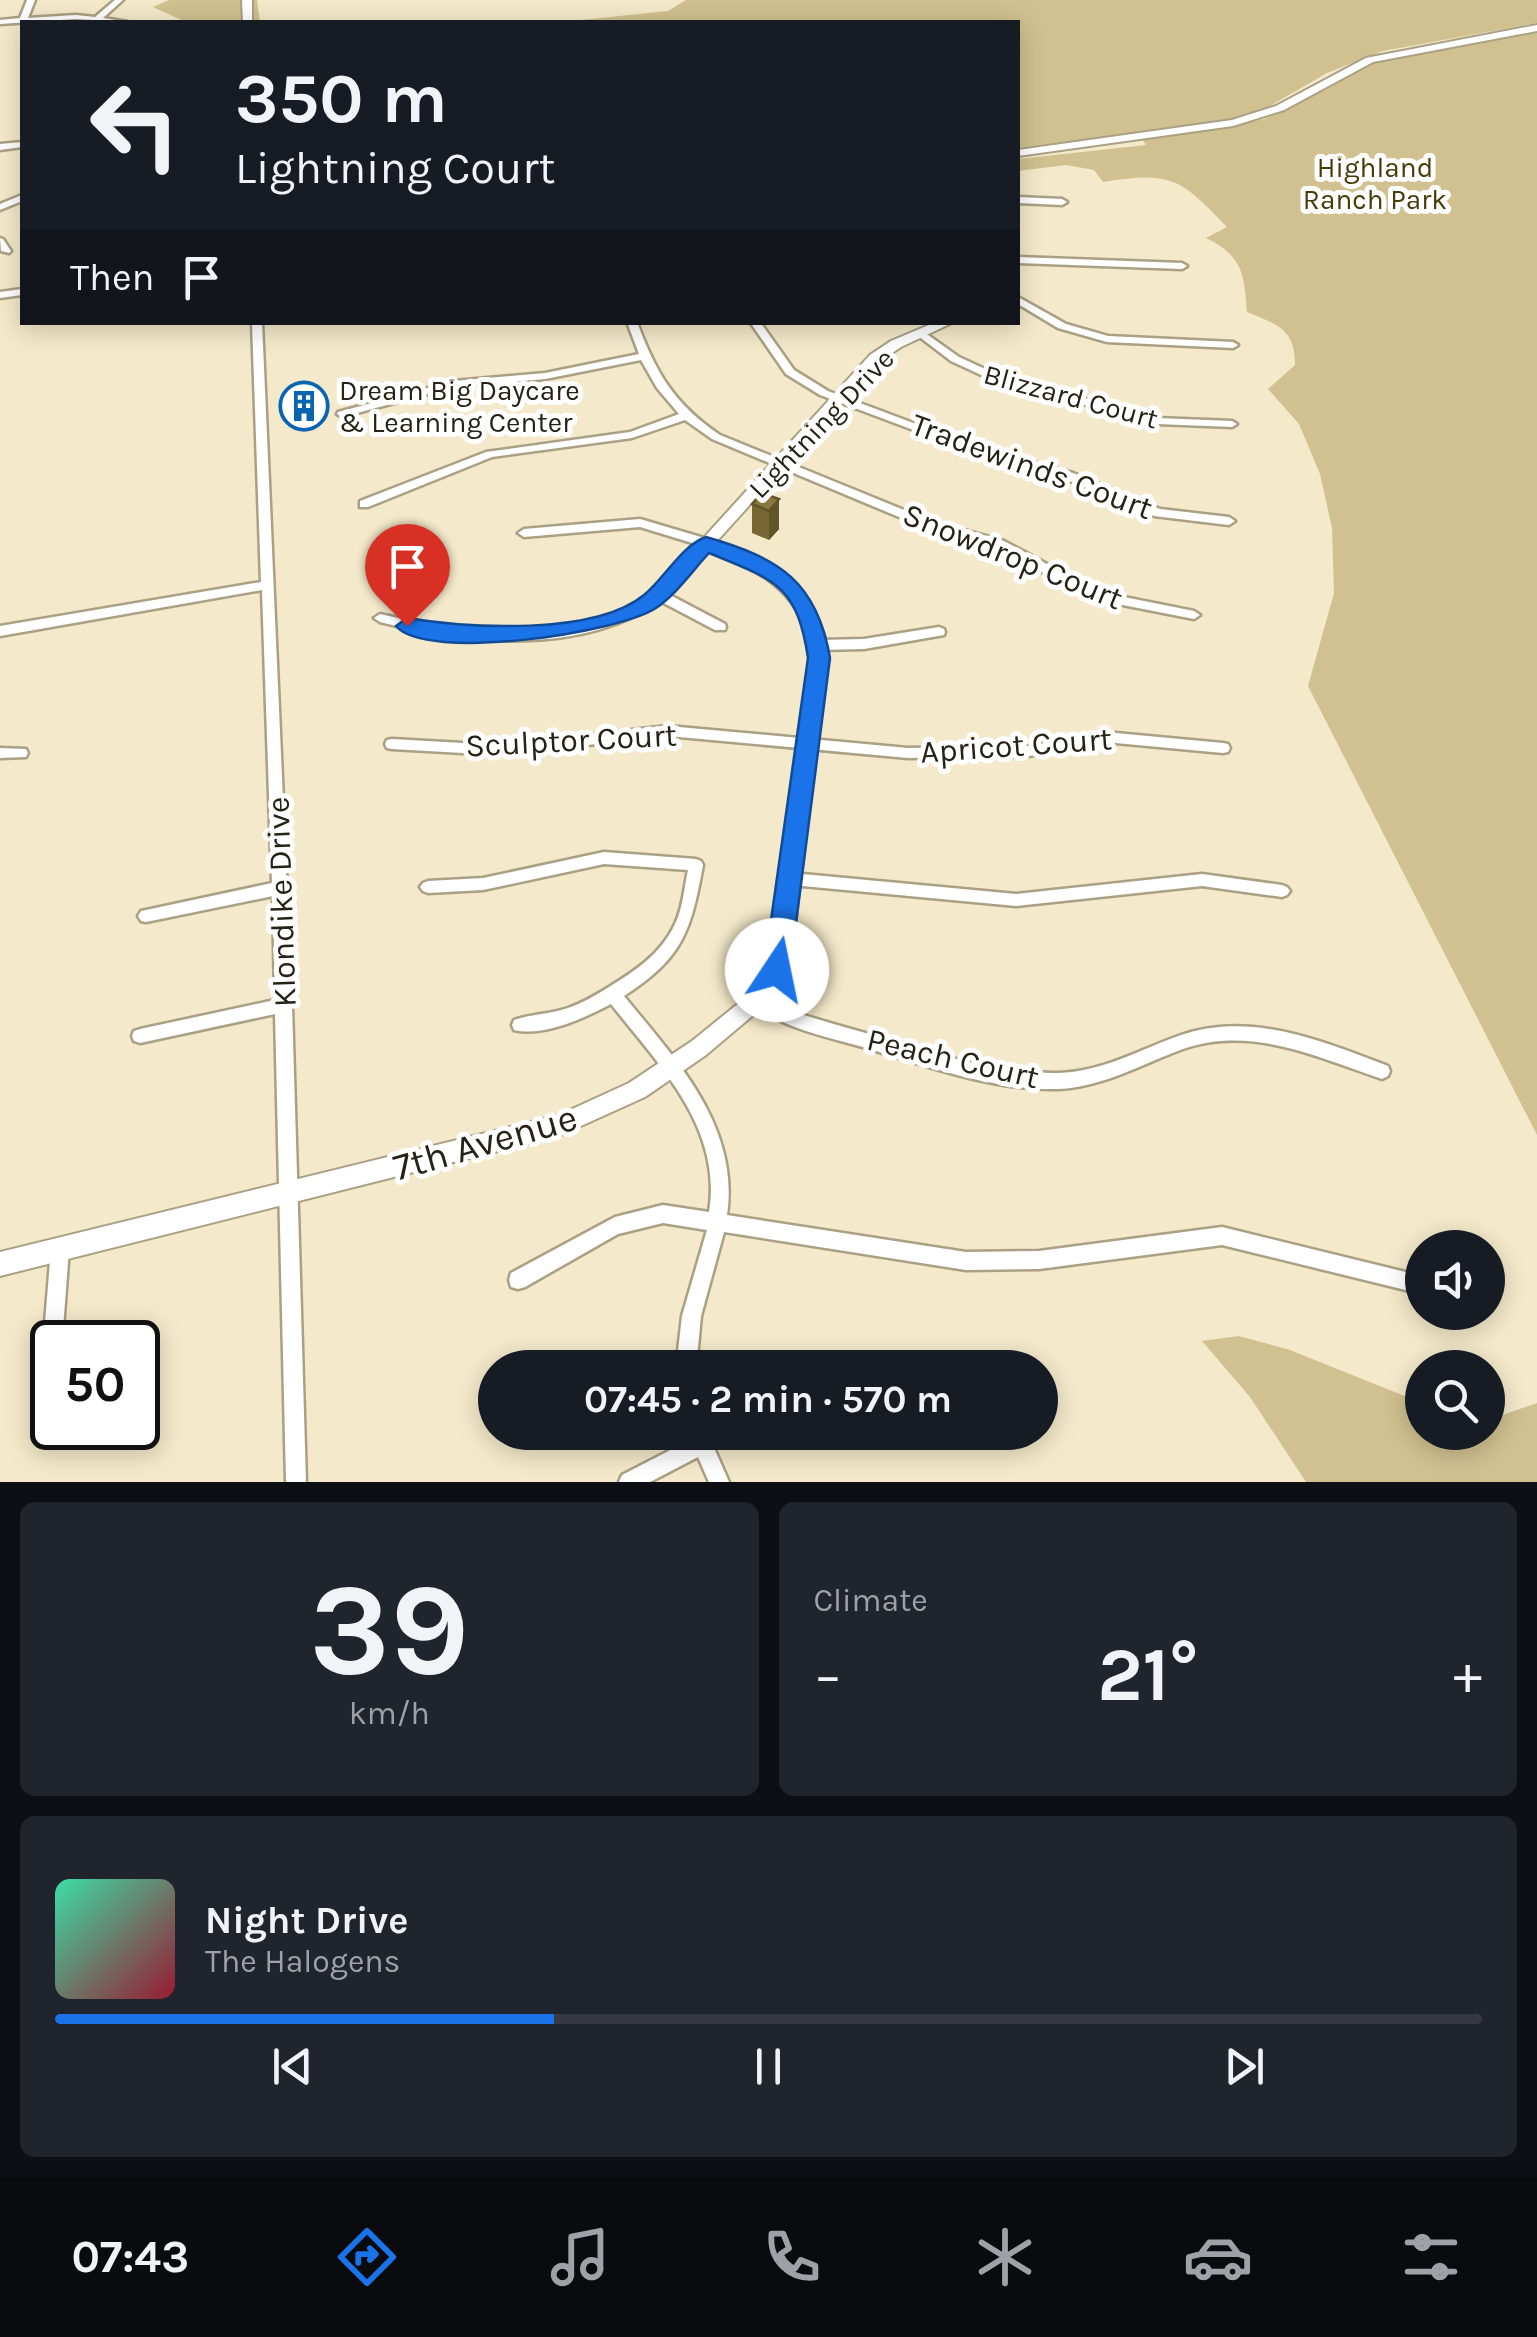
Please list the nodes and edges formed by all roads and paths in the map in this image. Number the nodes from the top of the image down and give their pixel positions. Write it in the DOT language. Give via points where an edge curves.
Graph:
graph roads {
  1 [pos="32,0"];
  2 [pos="119,0"];
  3 [pos="98,18"];
  4 [pos="23,20"];
  5 [pos="111,20"];
  6 [pos="1537,28"];
  7 [pos="1020,153"];
  8 [pos="1020,200"];
  9 [pos="1062,202"];
  10 [pos="1020,260"];
  11 [pos="1182,266"];
  12 [pos="1020,301"];
  13 [pos="256,325"];
  14 [pos="633,325"];
  15 [pos="756,325"];
  16 [pos="941,325"];
  17 [pos="921,334"];
  18 [pos="1233,345"];
  19 [pos="644,356"];
  20 [pos="839,398"];
  21 [pos="342,414"];
  22 [pos="685,416"];
  23 [pos="1232,424"];
  24 [pos="779,464"];
  25 [pos="364,504"];
  26 [pos="1229,521"];
  27 [pos="524,532"];
  28 [pos="706,544"];
  29 [pos="266,586"];
  30 [pos="659,595"];
  31 [pos="1194,615"];
  32 [pos="380,618"];
  33 [pos="720,628"];
  34 [pos="0,631"];
  35 [pos="939,632"];
  36 [pos="819,645"];
  37 [pos="392,744"];
  38 [pos="808,745"];
  39 [pos="1223,748"];
  40 [pos="0,753"];
  41 [pos="21,753"];
  42 [pos="792,879"];
  43 [pos="428,887"];
  44 [pos="280,888"];
  45 [pos="1282,891"];
  46 [pos="146,916"];
  47 [pos="612,992"];
  48 [pos="757,1000"];
  49 [pos="284,1005"];
  50 [pos="520,1025"];
  51 [pos="140,1036"];
  52 [pos="671,1069"];
  53 [pos="1382,1071"];
  54 [pos="290,1194"];
  55 [pos="718,1220"];
  56 [pos="60,1249"];
  57 [pos="0,1264"];
  58 [pos="518,1280"];
  59 [pos="1405,1281"];
  60 [pos="55,1320"];
  61 [pos="688,1350"];
  62 [pos="680,1450"];
  63 [pos="703,1450"];
  64 [pos="296,1482"];
  65 [pos="629,1482"];
  66 [pos="719,1482"];
  1 -- 4 [label="street"];
  2 -- 3 [label="street"];
  3 -- 4 [label="street"];
  3 -- 5 [label="street"];
  6 -- 7 [label="main road" via="1360,64 1247,120"];
  8 -- 9 [label="street"];
  10 -- 11 [label="street"];
  12 -- 18 [label="street" via="1062,326 1107,340"];
  13 -- 29 [label="street, Klondike Drive"];
  14 -- 19 [label="street, Snowdrop Court"];
  15 -- 20 [label="street, Tradewinds Court" via="790,372"];
  16 -- 17 [label="main road, Lightning Drive"];
  17 -- 20 [label="main road, Lightning Drive" via="885,350"];
  17 -- 23 [label="street, Blizzard Court" via="996,378 1158,421"];
  19 -- 21 [label="street" via="545,376 454,384"];
  19 -- 22 [label="street, Snowdrop Court" via="656,384"];
  20 -- 24 [label="main road, Lightning Drive"];
  20 -- 26 [label="street, Tradewinds Court" via="1158,513"];
  22 -- 24 [label="street, Snowdrop Court"];
  22 -- 25 [label="street" via="632,435 490,454"];
  24 -- 28 [label="main road, Lightning Drive"];
  24 -- 31 [label="street, Snowdrop Court" via="926,524 1000,544 1096,596"];
  27 -- 28 [label="street" via="640,524"];
  28 -- 30 [label="street"];
  28 -- 36 [label="main road" via="782,579 812,617"];
  29 -- 34 [label="street"];
  29 -- 44 [label="street, Klondike Drive"];
  30 -- 32 [label="street" via="622,616 538,633 458,634"];
  30 -- 33 [label="street"];
  35 -- 36 [label="street"];
  36 -- 38 [label="main road"];
  37 -- 38 [label="street, Sculptor Court" via="498,750 668,732"];
  38 -- 39 [label="street, Apricot Court" via="908,753 1012,751 1127,737"];
  38 -- 42 [label="main road"];
  40 -- 41 [label="street"];
  42 -- 45 [label="street" via="1016,900 1202,880"];
  42 -- 48 [label="main road" via="782,952"];
  43 -- 47 [label="street" via="483,884 604,858 696,865 674,941"];
  44 -- 46 [label="street"];
  44 -- 49 [label="street, Klondike Drive"];
  47 -- 50 [label="street" via="564,1018"];
  47 -- 52 [label="street"];
  48 -- 52 [label="main road, 7th Avenue"];
  48 -- 53 [label="street, Peach Court" via="790,1018 1035,1080 1087,1078 1194,1038 1233,1032"];
  49 -- 51 [label="street"];
  49 -- 54 [label="street, Klondike Drive"];
  52 -- 54 [label="main road, 7th Avenue" via="602,1108 533,1135"];
  52 -- 55 [label="street" via="712,1130 722,1175"];
  54 -- 56 [label="main road, 7th Avenue"];
  54 -- 64 [label="street, Klondike Drive"];
  55 -- 58 [label="street" via="686,1214 638,1218"];
  55 -- 59 [label="street" via="797,1237 1004,1262 1222,1236"];
  55 -- 61 [label="street"];
  56 -- 57 [label="main road, 7th Avenue"];
  56 -- 60 [label="street"];
  62 -- 65 [label="street"];
  63 -- 66 [label="street"];
}
